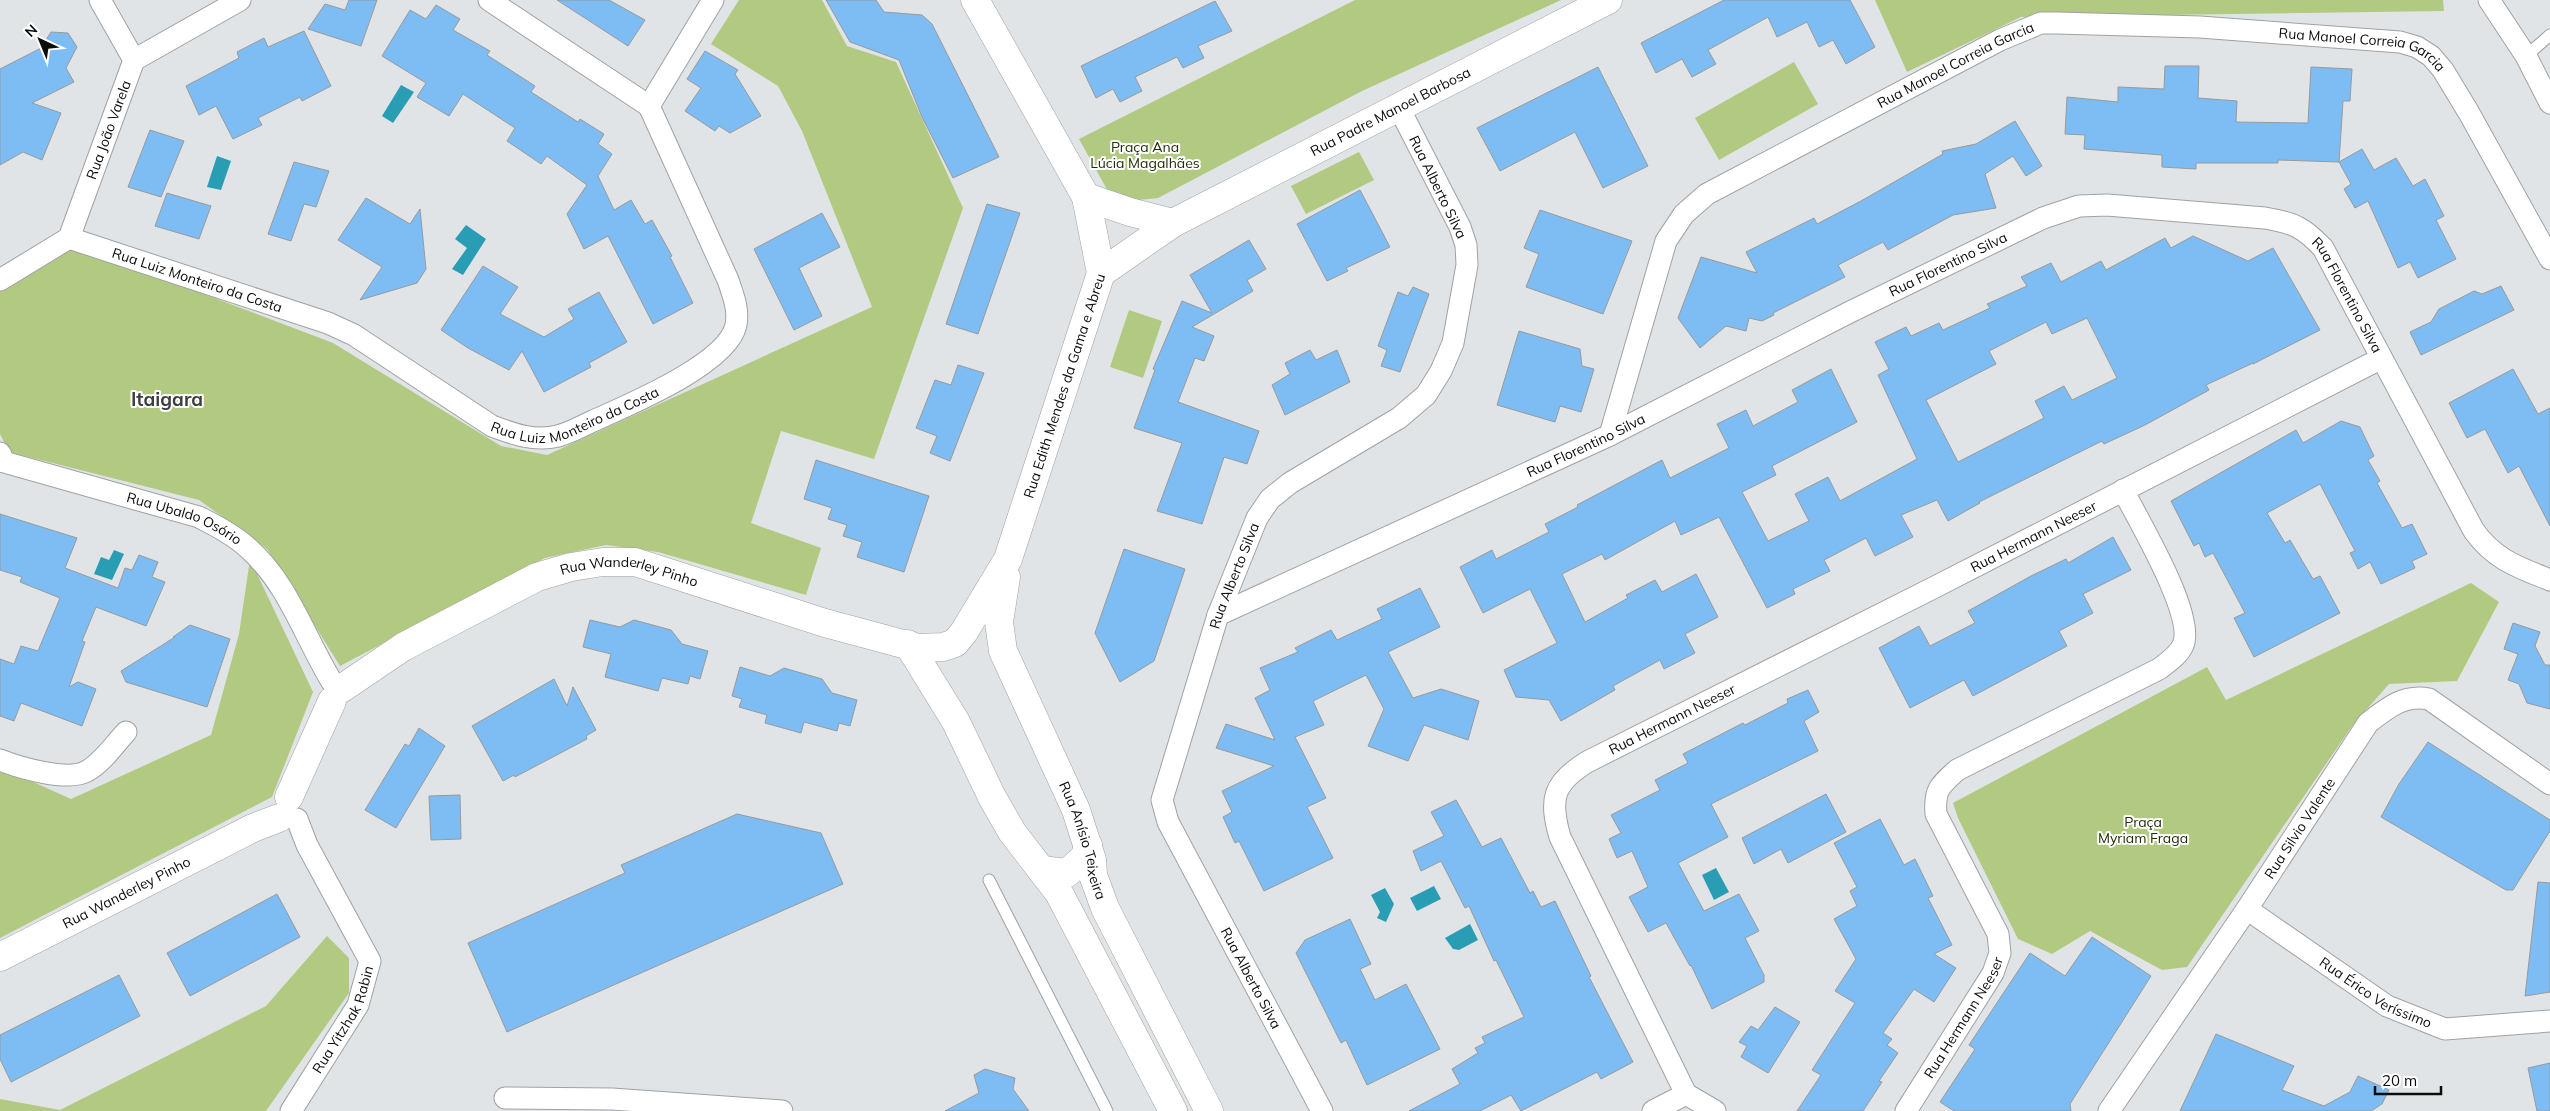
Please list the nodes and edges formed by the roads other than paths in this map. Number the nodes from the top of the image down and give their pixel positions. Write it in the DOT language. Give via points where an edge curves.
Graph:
graph roads {
  1 [pos="100,0"];
  2 [pos="240,0"];
  3 [pos="489,0"];
  4 [pos="713,0"];
  5 [pos="975,0"];
  6 [pos="1608,0"];
  7 [pos="2489,0"];
  8 [pos="2550,35"];
  9 [pos="2526,56"];
  10 [pos="134,60"];
  11 [pos="2550,102"];
  12 [pos="649,106"];
  13 [pos="1398,106"];
  14 [pos="1086,197"];
  15 [pos="1173,223"];
  16 [pos="69,238"];
  17 [pos="2550,259"];
  18 [pos="1101,272"];
  19 [pos="0,280"];
  20 [pos="2380,359"];
  21 [pos="1610,435"];
  22 [pos="1,459"];
  23 [pos="2123,490"];
  24 [pos="1008,559"];
  25 [pos="2550,580"];
  26 [pos="1218,615"];
  27 [pos="955,642"];
  28 [pos="908,644"];
  29 [pos="1003,651"];
  30 [pos="937,689"];
  31 [pos="333,690"];
  32 [pos="126,732"];
  33 [pos="0,760"];
  34 [pos="2550,784"];
  35 [pos="288,811"];
  36 [pos="1088,845"];
  37 [pos="1041,870"];
  38 [pos="989,880"];
  39 [pos="2247,909"];
  40 [pos="0,957"];
  41 [pos="2550,1021"];
  42 [pos="1686,1094"];
  43 [pos="505,1098"];
  44 [pos="291,1111"];
  45 [pos="782,1111"];
  46 [pos="1107,1111"];
  47 [pos="1173,1111"];
  48 [pos="1209,1111"];
  49 [pos="1322,1111"];
  50 [pos="1653,1111"];
  51 [pos="1715,1111"];
  52 [pos="1906,1111"];
  53 [pos="2109,1111"];
  1 -- 10 [label="street"];
  2 -- 10 [label="street"];
  3 -- 12 [label="street"];
  4 -- 12 [label="street"];
  5 -- 14 [label="street, Rua Edith Mendes da Gama e Abreu"];
  6 -- 13 [label="street, Rua Padre Manoel Barbosa"];
  7 -- 9 [label="street"];
  8 -- 9 [label="lane"];
  9 -- 11 [label="street"];
  10 -- 16 [label="street, Rua João Varela"];
  12 -- 16 [label="street, Rua Luiz Monteiro da Costa" via="728,280 736,305 736,326 722,348 694,370 559,436 537,439 514,435 492,426 354,335 328,323"];
  13 -- 15 [label="street, Rua Padre Manoel Barbosa"];
  13 -- 26 [label="street, Rua Alberto Silva" via="1460,227 1466,245 1467,266 1453,344 1426,395 1399,418 1290,483 1270,499 1257,518"];
  14 -- 15 [label="street"];
  14 -- 18 [label="street, Rua Edith Mendes da Gama e Abreu"];
  15 -- 18 [label="street, Rua Padre Manoel Barbosa"];
  16 -- 19 [label="street"];
  17 -- 21 [label="street, Rua Manoel Correia Garcia" via="2470,113 2443,70 2431,56 2417,47 2400,42 2200,27 2041,23 2000,40 1707,194 1684,214 1666,240"];
  18 -- 24 [label="street, Rua Edith Mendes da Gama e Abreu"];
  20 -- 21 [label="street, Rua Florentino Silva" via="2323,248 2306,231 2290,222 2107,205 2079,206 2043,218 1981,248"];
  20 -- 23 [label="street, Rua Hermann Neeser"];
  20 -- 25 [label="street, Rua Florentino Silva" via="2483,543 2493,554"];
  21 -- 26 [label="street, Rua Florentino Silva"];
  22 -- 31 [label="street, Rua Ubaldo Osório" via="199,517 228,533 268,568 286,596"];
  23 -- 42 [label="street, Rua Hermann Neeser" via="1587,762 1562,782 1553,796 1560,837"];
  23 -- 52 [label="street, Rua Hermann Neeser" via="2176,595 2183,615 2184,645 2159,669 1957,770 1942,784 1935,797 1936,814 1998,934 2000,953 1993,973"];
  24 -- 27 [label="street" via="984,603"];
  24 -- 29 [label="street, Rua Anísio Teixeira" via="1000,622"];
  26 -- 49 [label="street, Rua Alberto Silva" via="1162,800 1168,822"];
  27 -- 28 [label="street, Rua Wanderley Pinho" via="935,649"];
  27 -- 29 [label="street, Rua Wanderley Pinho" via="975,638"];
  27 -- 30 [label="street" via="942,659"];
  28 -- 30 [label="street"];
  28 -- 31 [label="street, Rua Wanderley Pinho" via="825,623 635,562 603,562 537,577 402,647"];
  29 -- 36 [label="street, Rua Anísio Teixeira" via="1076,810"];
  30 -- 37 [label="street" via="998,810"];
  31 -- 35 [label="street"];
  32 -- 33 [label="street" via="88,771 71,777"];
  34 -- 39 [label="street, Rua Silvio Valente" via="2429,699 2402,700 2368,723"];
  35 -- 40 [label="street, Rua Wanderley Pinho"];
  35 -- 44 [label="street, Rua Yitzhak Rabin" via="370,961 358,1005"];
  36 -- 37 [label="street" via="1084,857 1067,873"];
  36 -- 48 [label="street, Rua Anísio Teixeira" via="1093,876 1105,908"];
  37 -- 47 [label="street" via="1060,893 1076,922"];
  38 -- 46 [label="lane"];
  39 -- 41 [label="street, Rua Érico Veríssimo" via="2387,1006 2445,1029"];
  39 -- 53 [label="street, Rua Silvio Valente"];
  42 -- 50 [label="street"];
  42 -- 51 [label="street"];
  43 -- 45 [label="street" via="612,1100"];
}
